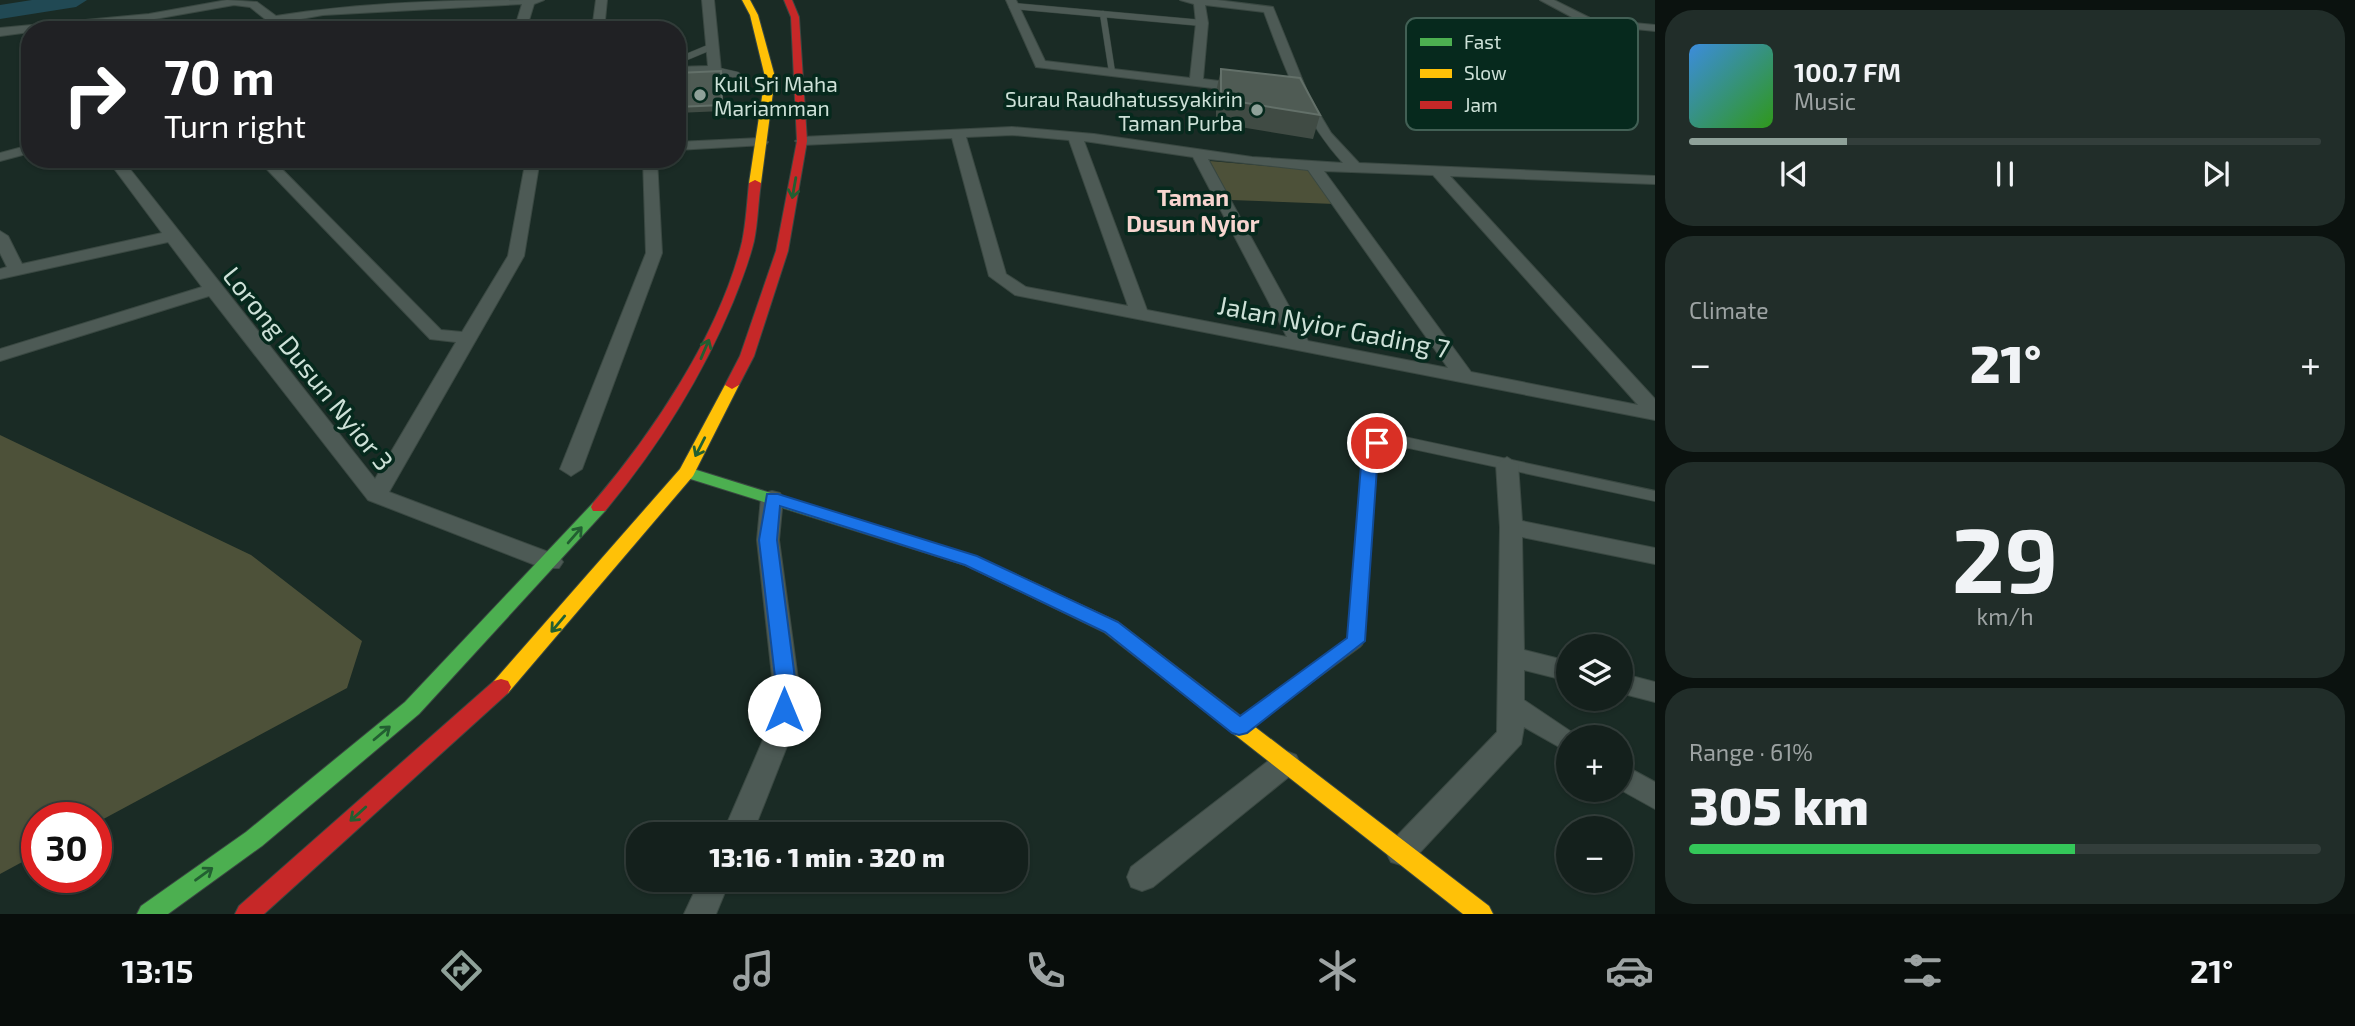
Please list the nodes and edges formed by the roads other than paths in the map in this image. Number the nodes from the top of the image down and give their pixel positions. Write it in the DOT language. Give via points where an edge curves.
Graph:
graph roads {
  1 [pos="538,0"];
  2 [pos="601,0"];
  3 [pos="708,0"];
  4 [pos="746,0"];
  5 [pos="788,0"];
  6 [pos="1546,0"];
  7 [pos="492,1"];
  8 [pos="528,1"];
  9 [pos="1193,1"];
  10 [pos="1012,3"];
  11 [pos="407,4"];
  12 [pos="1103,14"];
  13 [pos="149,16"];
  14 [pos="1581,18"];
  15 [pos="275,20"];
  16 [pos="103,21"];
  17 [pos="153,21"];
  18 [pos="522,21"];
  19 [pos="599,21"];
  20 [pos="1202,23"];
  21 [pos="20,30"];
  22 [pos="0,32"];
  23 [pos="713,46"];
  24 [pos="686,57"];
  25 [pos="686,71"];
  26 [pos="715,71"];
  27 [pos="1112,72"];
  28 [pos="1196,80"];
  29 [pos="745,90"];
  30 [pos="1262,90"];
  31 [pos="957,132"];
  32 [pos="1075,136"];
  33 [pos="802,141"];
  34 [pos="761,142"];
  35 [pos="686,146"];
  36 [pos="21,151"];
  37 [pos="1199,153"];
  38 [pos="0,157"];
  39 [pos="1313,166"];
  40 [pos="1353,166"];
  41 [pos="121,168"];
  42 [pos="273,168"];
  43 [pos="531,168"];
  44 [pos="650,168"];
  45 [pos="1436,170"];
  46 [pos="1655,180"];
  47 [pos="0,236"];
  48 [pos="172,236"];
  49 [pos="18,272"];
  50 [pos="0,274"];
  51 [pos="212,289"];
  52 [pos="1140,316"];
  53 [pos="468,338"];
  54 [pos="1301,346"];
  55 [pos="0,355"];
  56 [pos="1465,378"];
  57 [pos="1655,413"];
  58 [pos="1507,464"];
  59 [pos="571,469"];
  60 [pos="687,471"];
  61 [pos="376,495"];
  62 [pos="1655,496"];
  63 [pos="772,498"];
  64 [pos="1511,527"];
  65 [pos="1655,556"];
  66 [pos="551,562"];
  67 [pos="1510,657"];
  68 [pos="1556,668"];
  69 [pos="1633,687"];
  70 [pos="1655,692"];
  71 [pos="1511,705"];
  72 [pos="1239,727"];
  73 [pos="1556,733"];
  74 [pos="1286,763"];
  75 [pos="1633,783"];
  76 [pos="1655,797"];
  77 [pos="743,822"];
  78 [pos="1401,852"];
  79 [pos="1142,877"];
  80 [pos="710,892"];
  81 [pos="149,914"];
  82 [pos="247,914"];
  83 [pos="701,914"];
  84 [pos="1481,914"];
  1 -- 8 [label="street"];
  2 -- 19 [label="street"];
  3 -- 23 [label="street"];
  4 -- 34 [label="main road" via="770,77"];
  5 -- 33 [label="main road" via="795,16"];
  6 -- 14 [label="street"];
  7 -- 8 [label="street"];
  7 -- 11 [label="street"];
  8 -- 18 [label="street"];
  9 -- 20 [label="street"];
  9 -- 40 [label="street" via="1269,9 1296,95"];
  10 -- 12 [label="lane"];
  10 -- 27 [label="street" via="1040,64"];
  11 -- 15 [label="street"];
  12 -- 20 [label="lane"];
  12 -- 27 [label="lane"];
  13 -- 15 [label="street" via="234,2 253,4"];
  13 -- 16 [label="street"];
  13 -- 17 [label="street"];
  20 -- 28 [label="street"];
  21 -- 22 [label="street"];
  23 -- 24 [label="lane"];
  23 -- 26 [label="street"];
  25 -- 26 [label="street"];
  26 -- 29 [label="lane" via="737,75"];
  27 -- 28 [label="street"];
  28 -- 30 [label="street"];
  31 -- 32 [label="street"];
  31 -- 33 [label="street"];
  31 -- 52 [label="street, Jalan Nyior Gading 7" via="998,276 1021,291"];
  32 -- 37 [label="street"];
  32 -- 52 [label="street"];
  33 -- 60 [label="main road, one-way" via="782,251 747,356"];
  34 -- 35 [label="street"];
  66 -- 34 [label="main road, one-way" via="623,480 699,364 746,250"];
  36 -- 38 [label="street"];
  37 -- 39 [label="street"];
  37 -- 54 [label="street"];
  39 -- 40 [label="street"];
  39 -- 56 [label="street"];
  40 -- 45 [label="street"];
  41 -- 48 [label="street, Lorong Dusun Nyior 3"];
  42 -- 53 [label="street" via="436,335"];
  43 -- 53 [label="street" via="516,256"];
  44 -- 59 [label="street" via="654,253"];
  45 -- 46 [label="street"];
  45 -- 57 [label="street"];
  47 -- 49 [label="street"];
  48 -- 49 [label="street"];
  48 -- 51 [label="street, Lorong Dusun Nyior 3"];
  49 -- 50 [label="street"];
  51 -- 55 [label="street"];
  51 -- 61 [label="street, Lorong Dusun Nyior 3"];
  52 -- 54 [label="street, Jalan Nyior Gading 7"];
  53 -- 61 [label="street"];
  54 -- 56 [label="street, Jalan Nyior Gading 7"];
  56 -- 57 [label="street, Jalan Nyior Gading 7"];
  58 -- 62 [label="lane"];
  58 -- 64 [label="street"];
  58 -- 72 [label="lane" via="1409,443 1377,443 1370,453 1356,641"];
  60 -- 63 [label="main road"];
  60 -- 82 [label="main road, one-way" via="515,674"];
  61 -- 66 [label="street, Lorong Dusun Nyior 3"];
  63 -- 72 [label="main road" via="971,561 1111,627"];
  63 -- 77 [label="street" via="768,540 787,694 782,726"];
  64 -- 65 [label="street"];
  64 -- 67 [label="street"];
  81 -- 66 [label="main road, one-way" via="254,839 412,708"];
  67 -- 68 [label="street"];
  67 -- 71 [label="street"];
  69 -- 70 [label="street"];
  71 -- 73 [label="street"];
  71 -- 78 [label="street" via="1511,736"];
  72 -- 74 [label="main road"];
  74 -- 78 [label="main road"];
  74 -- 79 [label="street"];
  75 -- 76 [label="street"];
  78 -- 84 [label="main road"];
  80 -- 83 [label="street"];
}
